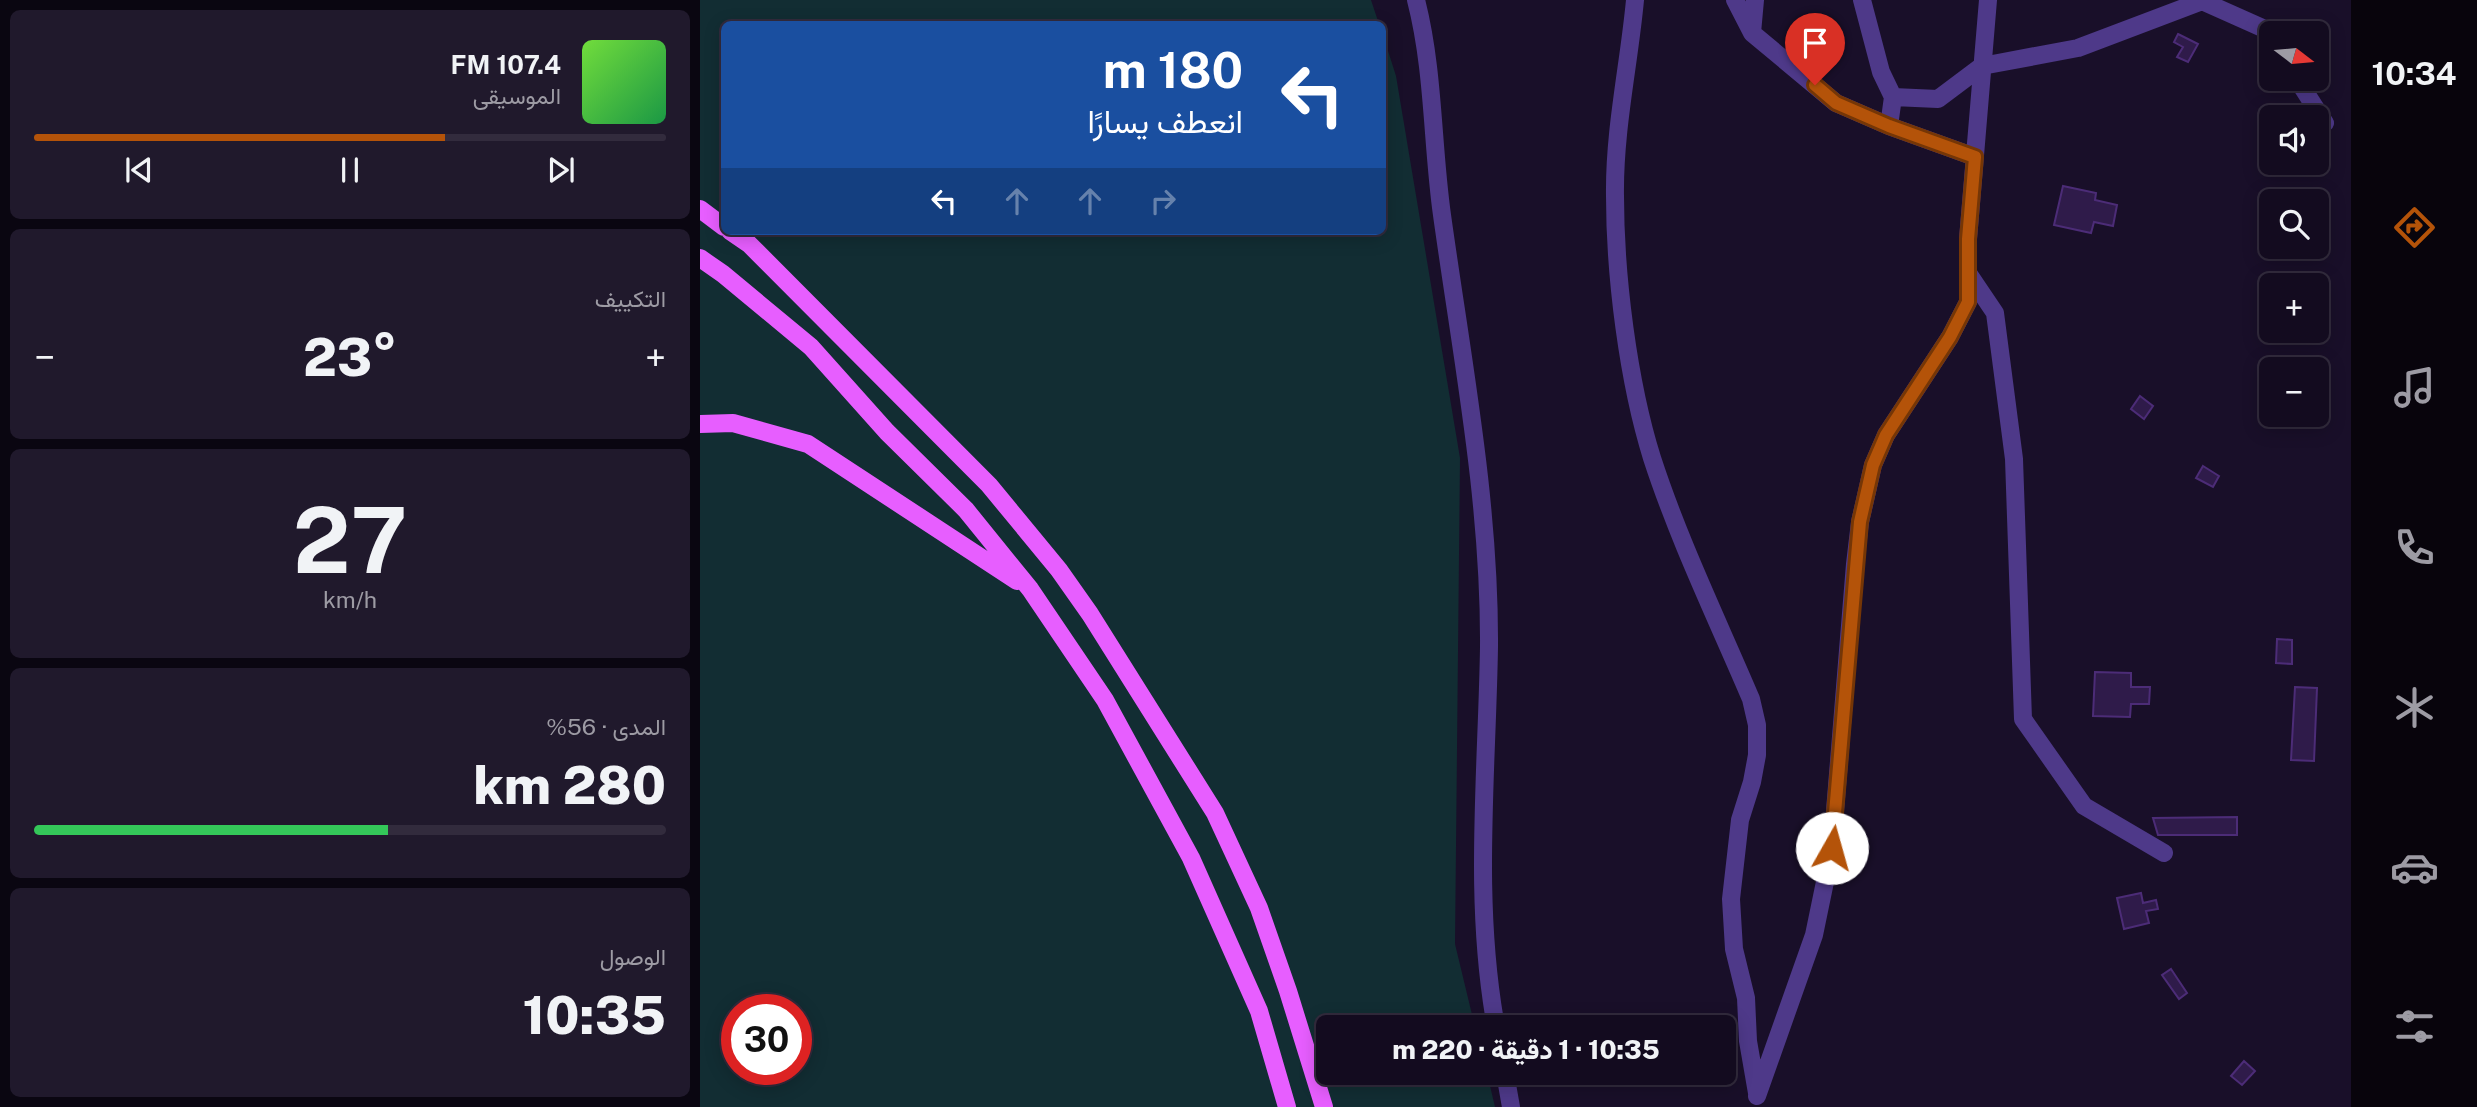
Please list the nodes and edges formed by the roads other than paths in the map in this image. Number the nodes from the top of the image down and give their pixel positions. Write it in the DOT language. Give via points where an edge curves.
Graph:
graph roads {
  1 [pos="1416,0"];
  2 [pos="1635,0"];
  3 [pos="1735,0"];
  4 [pos="1755,0"];
  5 [pos="1862,0"];
  6 [pos="1988,0"];
  7 [pos="2208,0"];
  8 [pos="2202,1"];
  9 [pos="2259,26"];
  10 [pos="1752,33"];
  11 [pos="1982,66"];
  12 [pos="1893,97"];
  13 [pos="1889,126"];
  14 [pos="1975,157"];
  15 [pos="700,209"];
  16 [pos="721,225"];
  17 [pos="736,235"];
  18 [pos="700,258"];
  19 [pos="1968,273"];
  20 [pos="700,424"];
  21 [pos="1030,589"];
  22 [pos="2164,853"];
  23 [pos="1495,1015"];
  24 [pos="1507,1085"];
  25 [pos="1758,1101"];
  26 [pos="1287,1107"];
  27 [pos="1324,1107"];
  28 [pos="1511,1107"];
  1 -- 23 [label="street" via="1427,54 1441,211 1485,527 1489,645 1483,906"];
  2 -- 25 [label="street" via="1615,194 1618,260 1637,401 1652,456 1677,528 1751,699 1757,724 1757,755 1740,820 1731,899 1734,949 1746,998"];
  3 -- 10 [label="street"];
  4 -- 10 [label="street"];
  5 -- 12 [label="street" via="1881,72"];
  6 -- 11 [label="street"];
  7 -- 8 [label="street"];
  8 -- 9 [label="street"];
  8 -- 11 [label="street" via="2078,48"];
  10 -- 13 [label="street" via="1836,103"];
  11 -- 12 [label="street" via="1938,99"];
  11 -- 14 [label="street"];
  12 -- 13 [label="street"];
  13 -- 14 [label="street"];
  14 -- 19 [label="street"];
  15 -- 16 [label="main road"];
  17 -- 27 [label="main road" via="989,485 1090,614 1215,813 1259,908"];
  18 -- 21 [label="main road" via="811,347 966,510"];
  19 -- 22 [label="street" via="1995,313 2014,459 2023,719 2084,806"];
  19 -- 25 [label="street" via="1968,302 1886,435 1873,465 1855,564 1832,848 1814,936"];
  20 -- 21 [label="main road" via="733,423 807,444"];
  21 -- 26 [label="main road" via="1105,700 1191,858 1259,1011"];
  24 -- 28 [label="street"];
}
